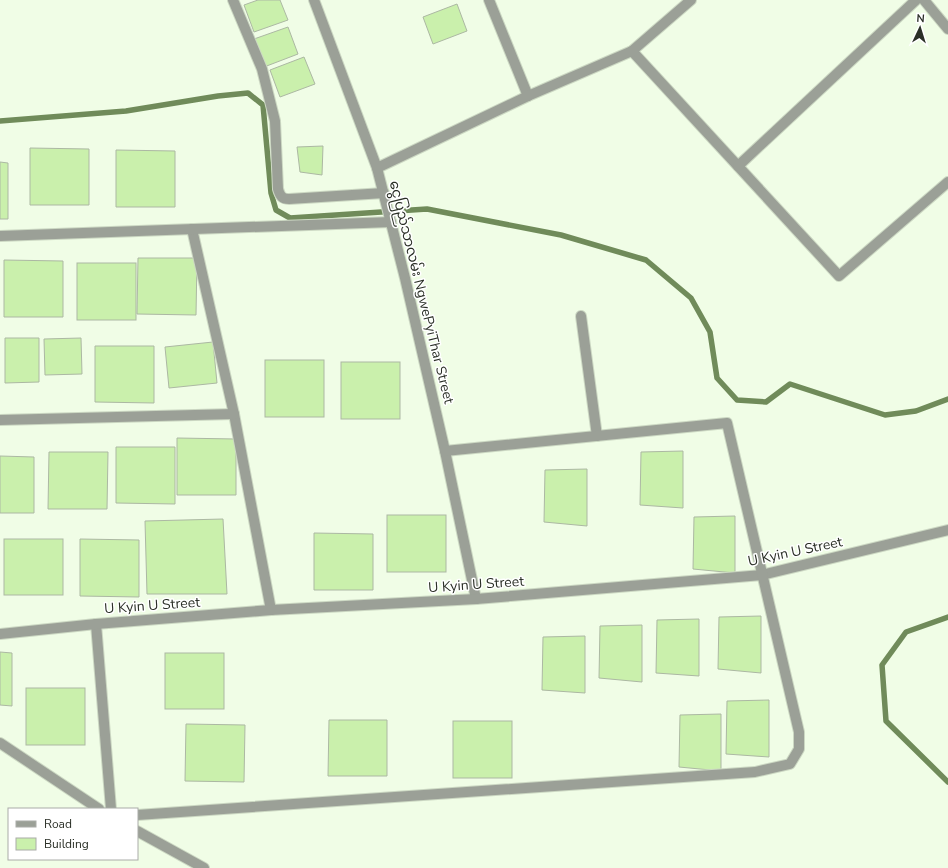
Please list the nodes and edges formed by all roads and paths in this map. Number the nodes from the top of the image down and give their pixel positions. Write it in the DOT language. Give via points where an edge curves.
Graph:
graph roads {
  1 [pos="233,0"];
  2 [pos="314,0"];
  3 [pos="489,0"];
  4 [pos="691,0"];
  5 [pos="916,0"];
  6 [pos="924,0"];
  7 [pos="948,29"];
  8 [pos="632,51"];
  9 [pos="528,96"];
  10 [pos="738,166"];
  11 [pos="378,168"];
  12 [pos="948,182"];
  13 [pos="384,193"];
  14 [pos="391,222"];
  15 [pos="192,229"];
  16 [pos="0,236"];
  17 [pos="581,316"];
  18 [pos="234,414"];
  19 [pos="0,420"];
  20 [pos="597,436"];
  21 [pos="445,451"];
  22 [pos="948,530"];
  23 [pos="762,575"];
  24 [pos="476,599"];
  25 [pos="271,610"];
  26 [pos="96,624"];
  27 [pos="0,634"];
  28 [pos="0,743"];
  29 [pos="98,808"];
  30 [pos="111,808"];
  31 [pos="138,815"];
  32 [pos="138,832"];
  33 [pos="204,868"];
  1 -- 13 [label="street" via="262,69 273,114 278,189 281,196 290,199"];
  2 -- 11 [label="street, ငွေပြည်သာလမ်း NgwePyiThar Street"];
  3 -- 9 [label="street"];
  4 -- 8 [label="street"];
  5 -- 10 [label="street"];
  6 -- 7 [label="street"];
  8 -- 9 [label="street"];
  8 -- 10 [label="street"];
  9 -- 11 [label="street"];
  10 -- 12 [label="street" via="839,276"];
  11 -- 13 [label="street, ငွေပြည်သာလမ်း NgwePyiThar Street"];
  13 -- 14 [label="street, ငွေပြည်သာလမ်း NgwePyiThar Street"];
  14 -- 15 [label="street"];
  14 -- 21 [label="street, ငွေပြည်သာလမ်း NgwePyiThar Street"];
  15 -- 16 [label="street"];
  15 -- 18 [label="street"];
  17 -- 20 [label="street"];
  18 -- 19 [label="street"];
  18 -- 25 [label="street"];
  20 -- 21 [label="street"];
  20 -- 23 [label="street" via="727,423"];
  21 -- 24 [label="street, ငွေပြည်သာလမ်း NgwePyiThar Street"];
  22 -- 23 [label="street, U Kyin U Street"];
  23 -- 24 [label="street, U Kyin U Street"];
  23 -- 31 [label="street" via="799,732 799,749 790,764 755,772"];
  24 -- 25 [label="street, U Kyin U Street"];
  25 -- 26 [label="street, U Kyin U Street"];
  26 -- 27 [label="street, U Kyin U Street"];
  26 -- 30 [label="street"];
  28 -- 29 [label="street"];
  32 -- 33 [label="street"];
}
